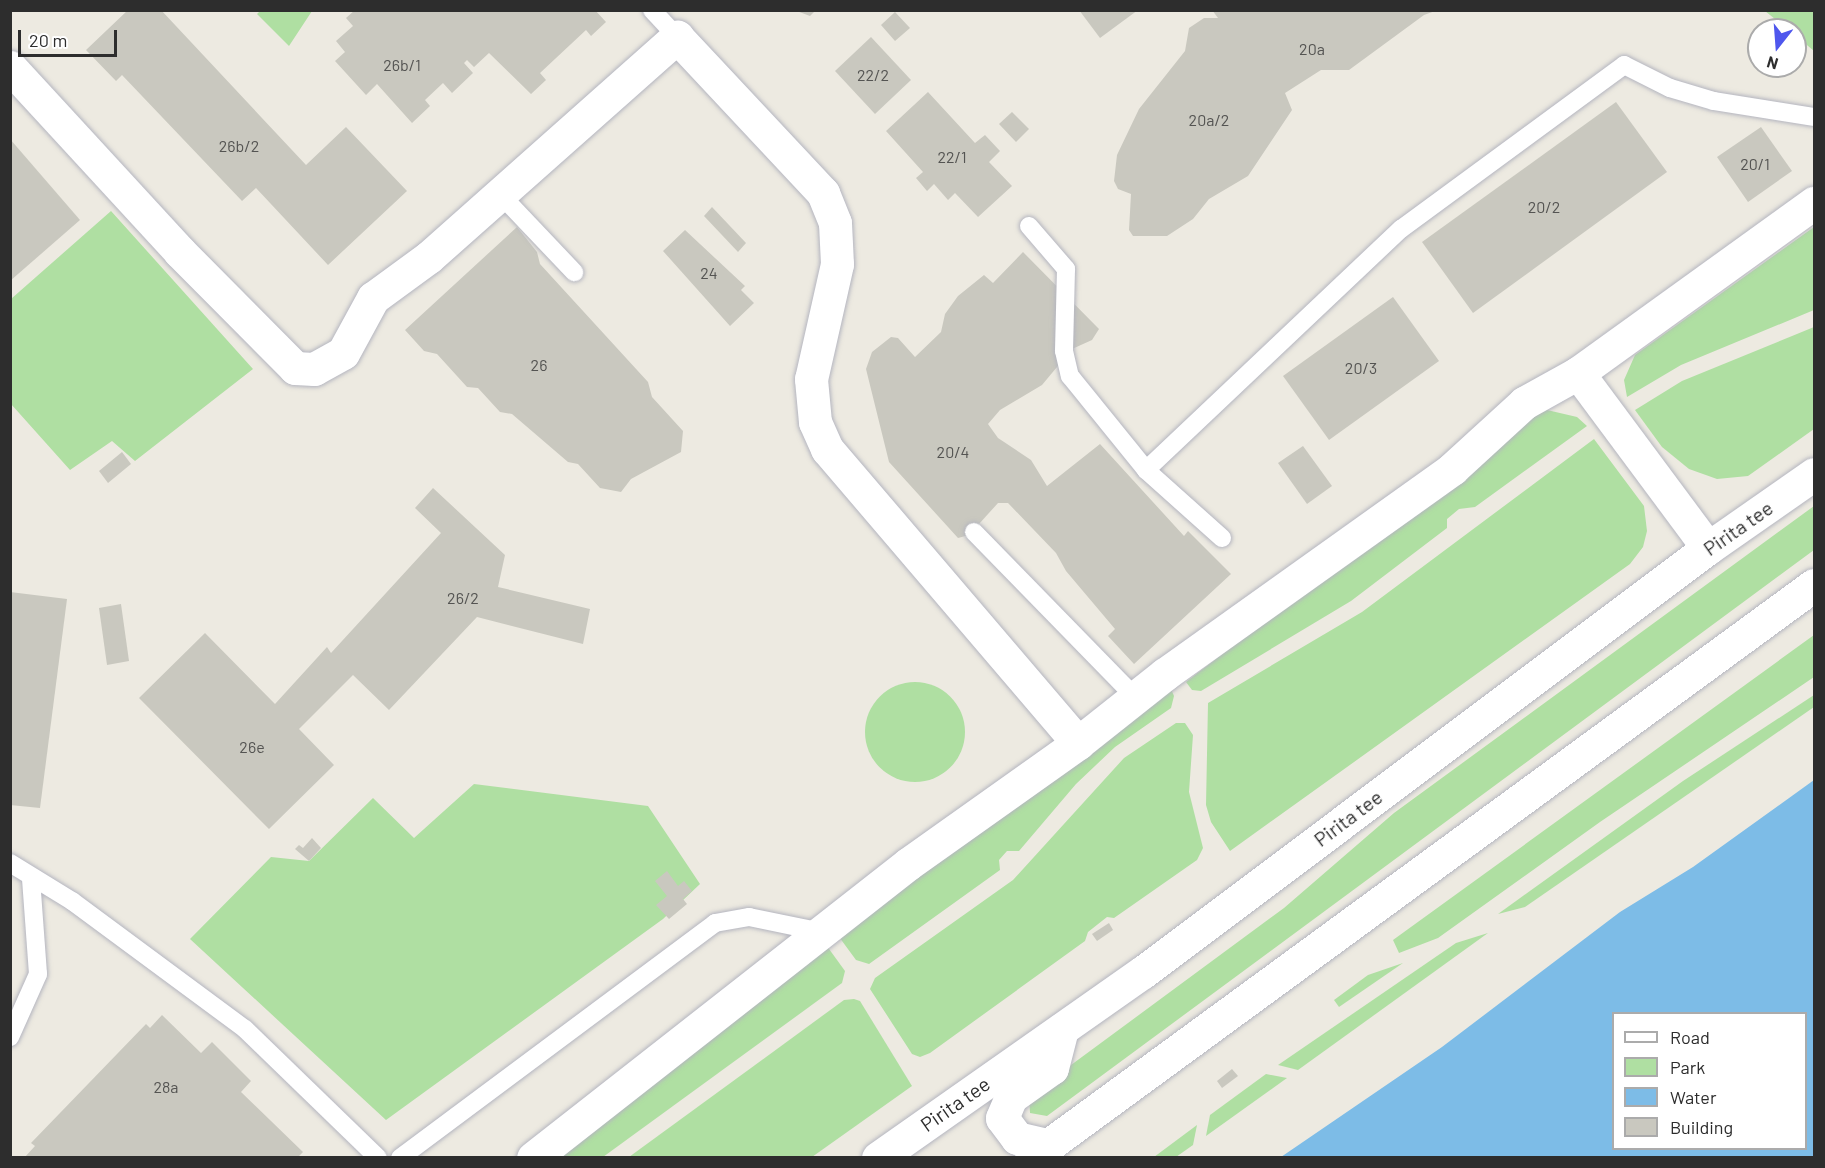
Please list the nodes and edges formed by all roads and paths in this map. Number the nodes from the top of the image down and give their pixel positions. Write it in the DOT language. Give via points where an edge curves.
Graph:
graph roads {
  1 [pos="652,10"];
  2 [pos="677,37"];
  3 [pos="10,67"];
  4 [pos="1815,117"];
  5 [pos="501,194"];
  6 [pos="1815,203"];
  7 [pos="1029,226"];
  8 [pos="574,272"];
  9 [pos="1578,373"];
  10 [pos="1146,470"];
  11 [pos="1815,474"];
  12 [pos="974,532"];
  13 [pos="1222,538"];
  14 [pos="1708,548"];
  15 [pos="1815,585"];
  16 [pos="1135,697"];
  17 [pos="1078,743"];
  18 [pos="10,863"];
  19 [pos="31,878"];
  20 [pos="822,932"];
  21 [pos="1062,1029"];
  22 [pos="10,1037"];
  23 [pos="1039,1151"];
  24 [pos="892,1155"];
  25 [pos="378,1158"];
  26 [pos="400,1158"];
  27 [pos="533,1158"];
  1 -- 2 [label="lane"];
  2 -- 5 [label="street"];
  2 -- 17 [label="street" via="823,193 835,223 837,264 811,380 815,422 826,449"];
  3 -- 5 [label="street" via="179,251 295,368 314,369 343,352 373,298 429,257"];
  4 -- 10 [label="lane" via="1714,101 1670,88 1624,65 1401,229"];
  5 -- 8 [label="lane"];
  6 -- 9 [label="street"];
  7 -- 10 [label="lane" via="1066,269 1064,351 1070,376"];
  9 -- 14 [label="street"];
  9 -- 16 [label="street" via="1524,404 1452,470"];
  10 -- 13 [label="lane"];
  11 -- 14 [label="street, Pirita tee"];
  12 -- 16 [label="lane"];
  14 -- 21 [label="street, Pirita tee"];
  15 -- 23 [label="street"];
  16 -- 17 [label="street"];
  17 -- 20 [label="street" via="908,864"];
  18 -- 19 [label="lane"];
  19 -- 22 [label="lane" via="38,974"];
  19 -- 25 [label="lane" via="111,928 245,1029"];
  20 -- 26 [label="lane" via="749,917 715,923"];
  20 -- 27 [label="street"];
  21 -- 23 [label="street" via="1052,1068 1011,1097 1002,1118 1017,1138"];
  21 -- 24 [label="street, Pirita tee"];
}
